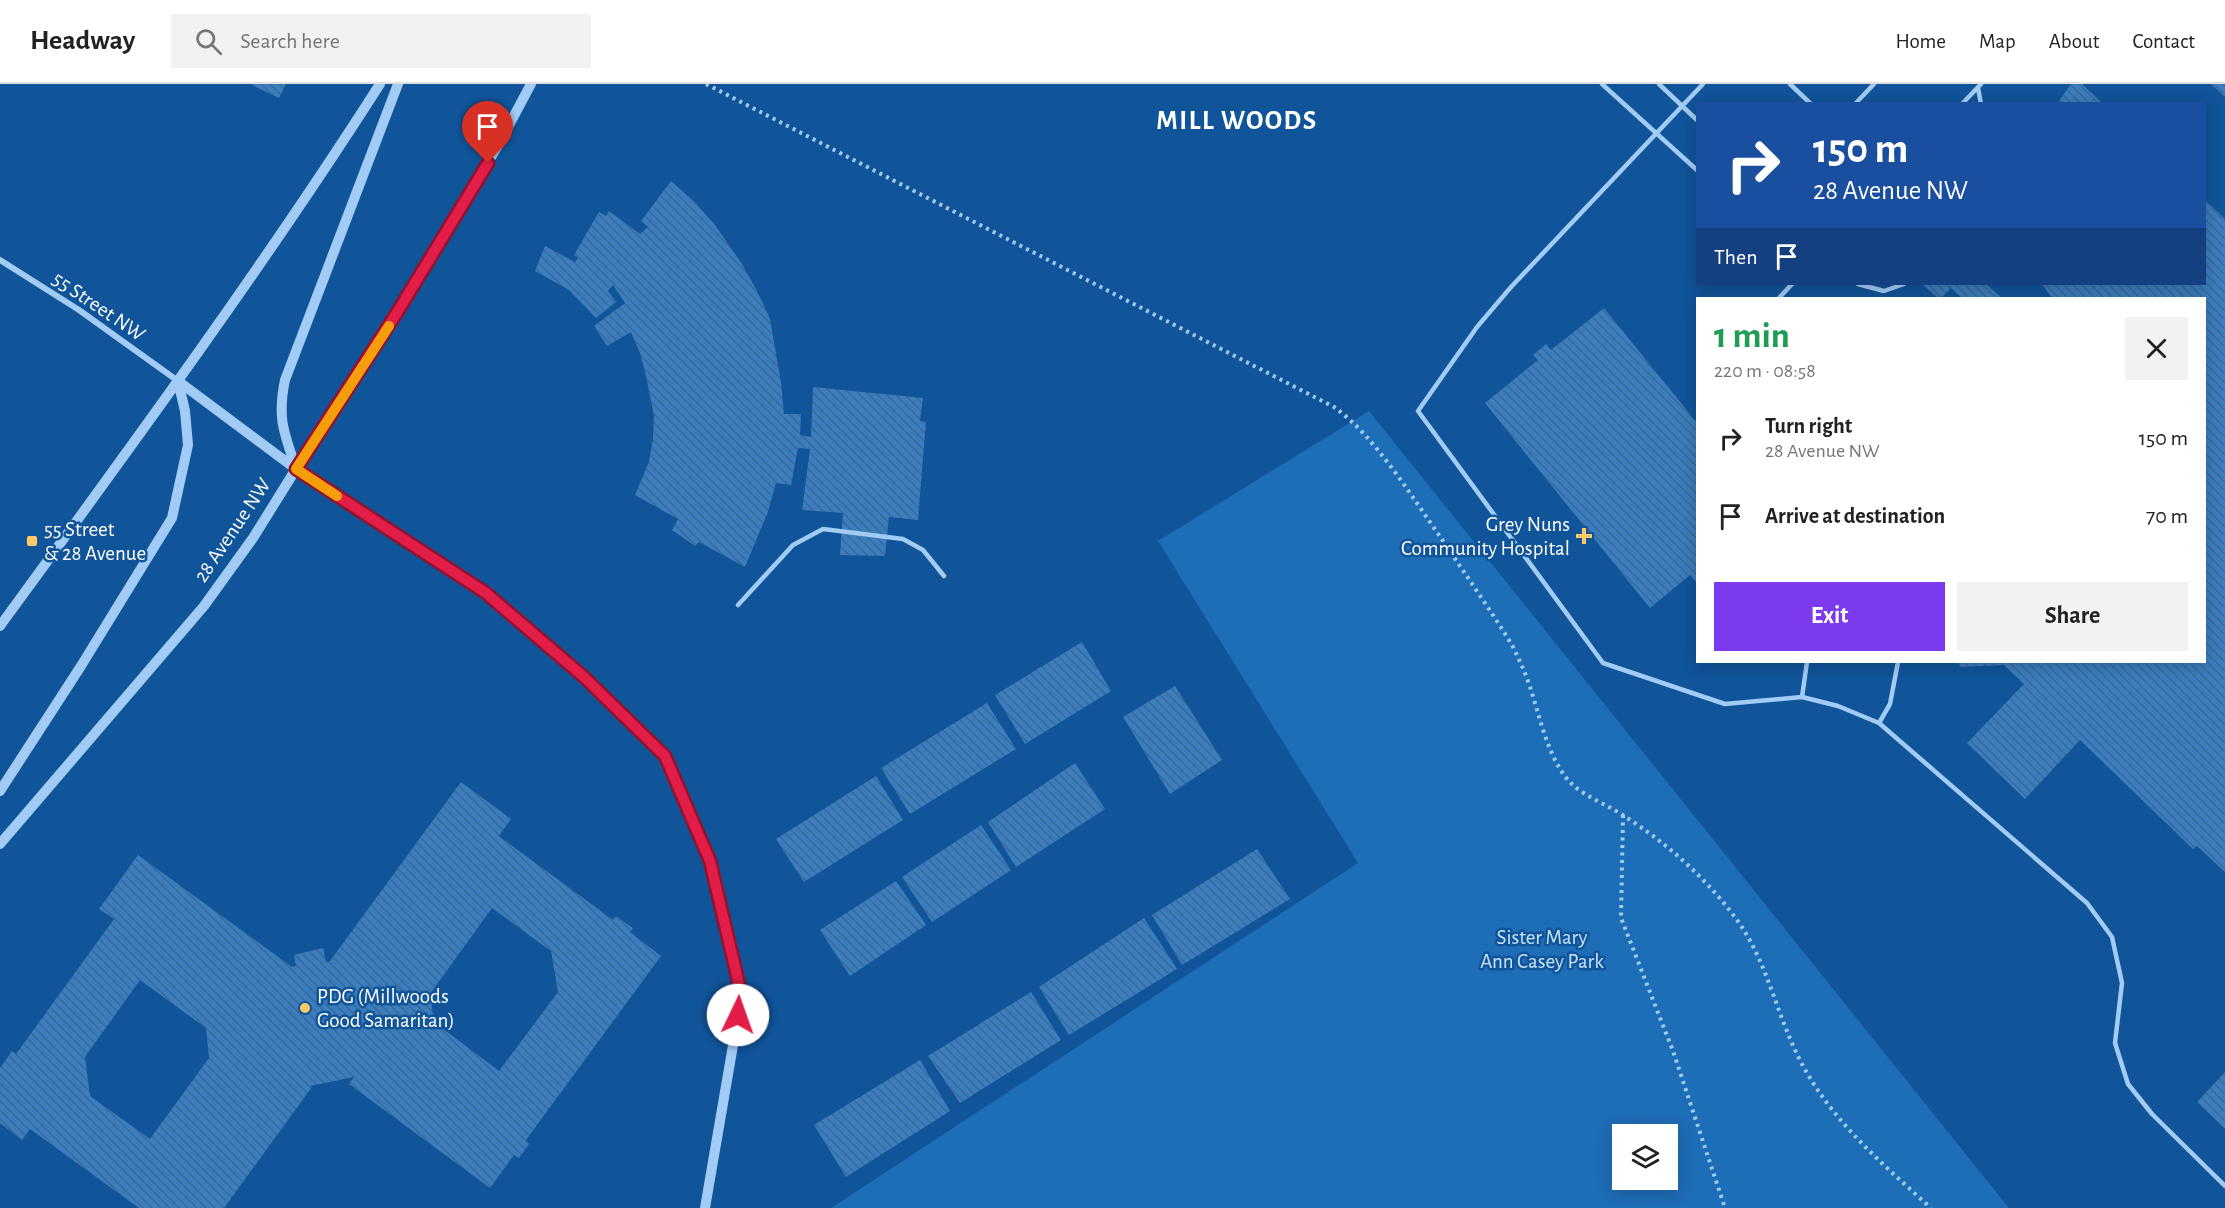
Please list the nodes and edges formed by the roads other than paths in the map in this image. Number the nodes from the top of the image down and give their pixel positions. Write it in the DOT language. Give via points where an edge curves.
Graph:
graph roads {
  1 [pos="380,84"];
  2 [pos="398,84"];
  3 [pos="531,84"];
  4 [pos="1602,84"];
  5 [pos="1659,84"];
  6 [pos="1703,84"];
  7 [pos="1790,84"];
  8 [pos="1874,84"];
  9 [pos="1980,86"];
  10 [pos="1809,102"];
  11 [pos="1857,102"];
  12 [pos="1964,102"];
  13 [pos="1981,102"];
  14 [pos="1682,105"];
  15 [pos="1696,119"];
  16 [pos="1656,134"];
  17 [pos="1696,169"];
  18 [pos="0,260"];
  19 [pos="1791,285"];
  20 [pos="1862,285"];
  21 [pos="1901,285"];
  22 [pos="1780,297"];
  23 [pos="178,381"];
  24 [pos="296,469"];
  25 [pos="945,576"];
  26 [pos="738,606"];
  27 [pos="0,626"];
  28 [pos="1807,663"];
  29 [pos="1898,663"];
  30 [pos="1802,697"];
  31 [pos="1879,723"];
  32 [pos="0,791"];
  33 [pos="0,844"];
  34 [pos="2225,1186"];
  35 [pos="705,1208"];
  1 -- 23 [label="street" via="286,228"];
  2 -- 24 [label="street" via="285,380 281,426"];
  3 -- 24 [label="street, 28 Avenue NW" via="398,311"];
  4 -- 16 [label="lane"];
  5 -- 14 [label="lane"];
  6 -- 14 [label="lane"];
  7 -- 10 [label="lane"];
  8 -- 11 [label="lane"];
  9 -- 12 [label="lane"];
  9 -- 13 [label="lane"];
  14 -- 15 [label="lane"];
  14 -- 16 [label="lane"];
  16 -- 17 [label="lane"];
  16 -- 30 [label="lane" via="1511,287 1477,327 1418,411 1603,663 1725,704"];
  18 -- 23 [label="street, 55 Street NW" via="79,310"];
  19 -- 22 [label="lane"];
  20 -- 21 [label="lane" via="1884,291"];
  23 -- 24 [label="street"];
  23 -- 27 [label="street"];
  23 -- 32 [label="street" via="188,445 172,518"];
  24 -- 33 [label="street, 28 Avenue NW" via="204,606"];
  24 -- 35 [label="street" via="486,593 584,677 665,756 710,861 741,993"];
  25 -- 26 [label="lane" via="923,550 903,539 822,529 793,545"];
  28 -- 30 [label="lane"];
  29 -- 31 [label="lane" via="1890,704"];
  30 -- 31 [label="lane"];
  31 -- 34 [label="lane" via="2087,903 2112,937 2122,983 2115,1043 2127,1084"];
}
